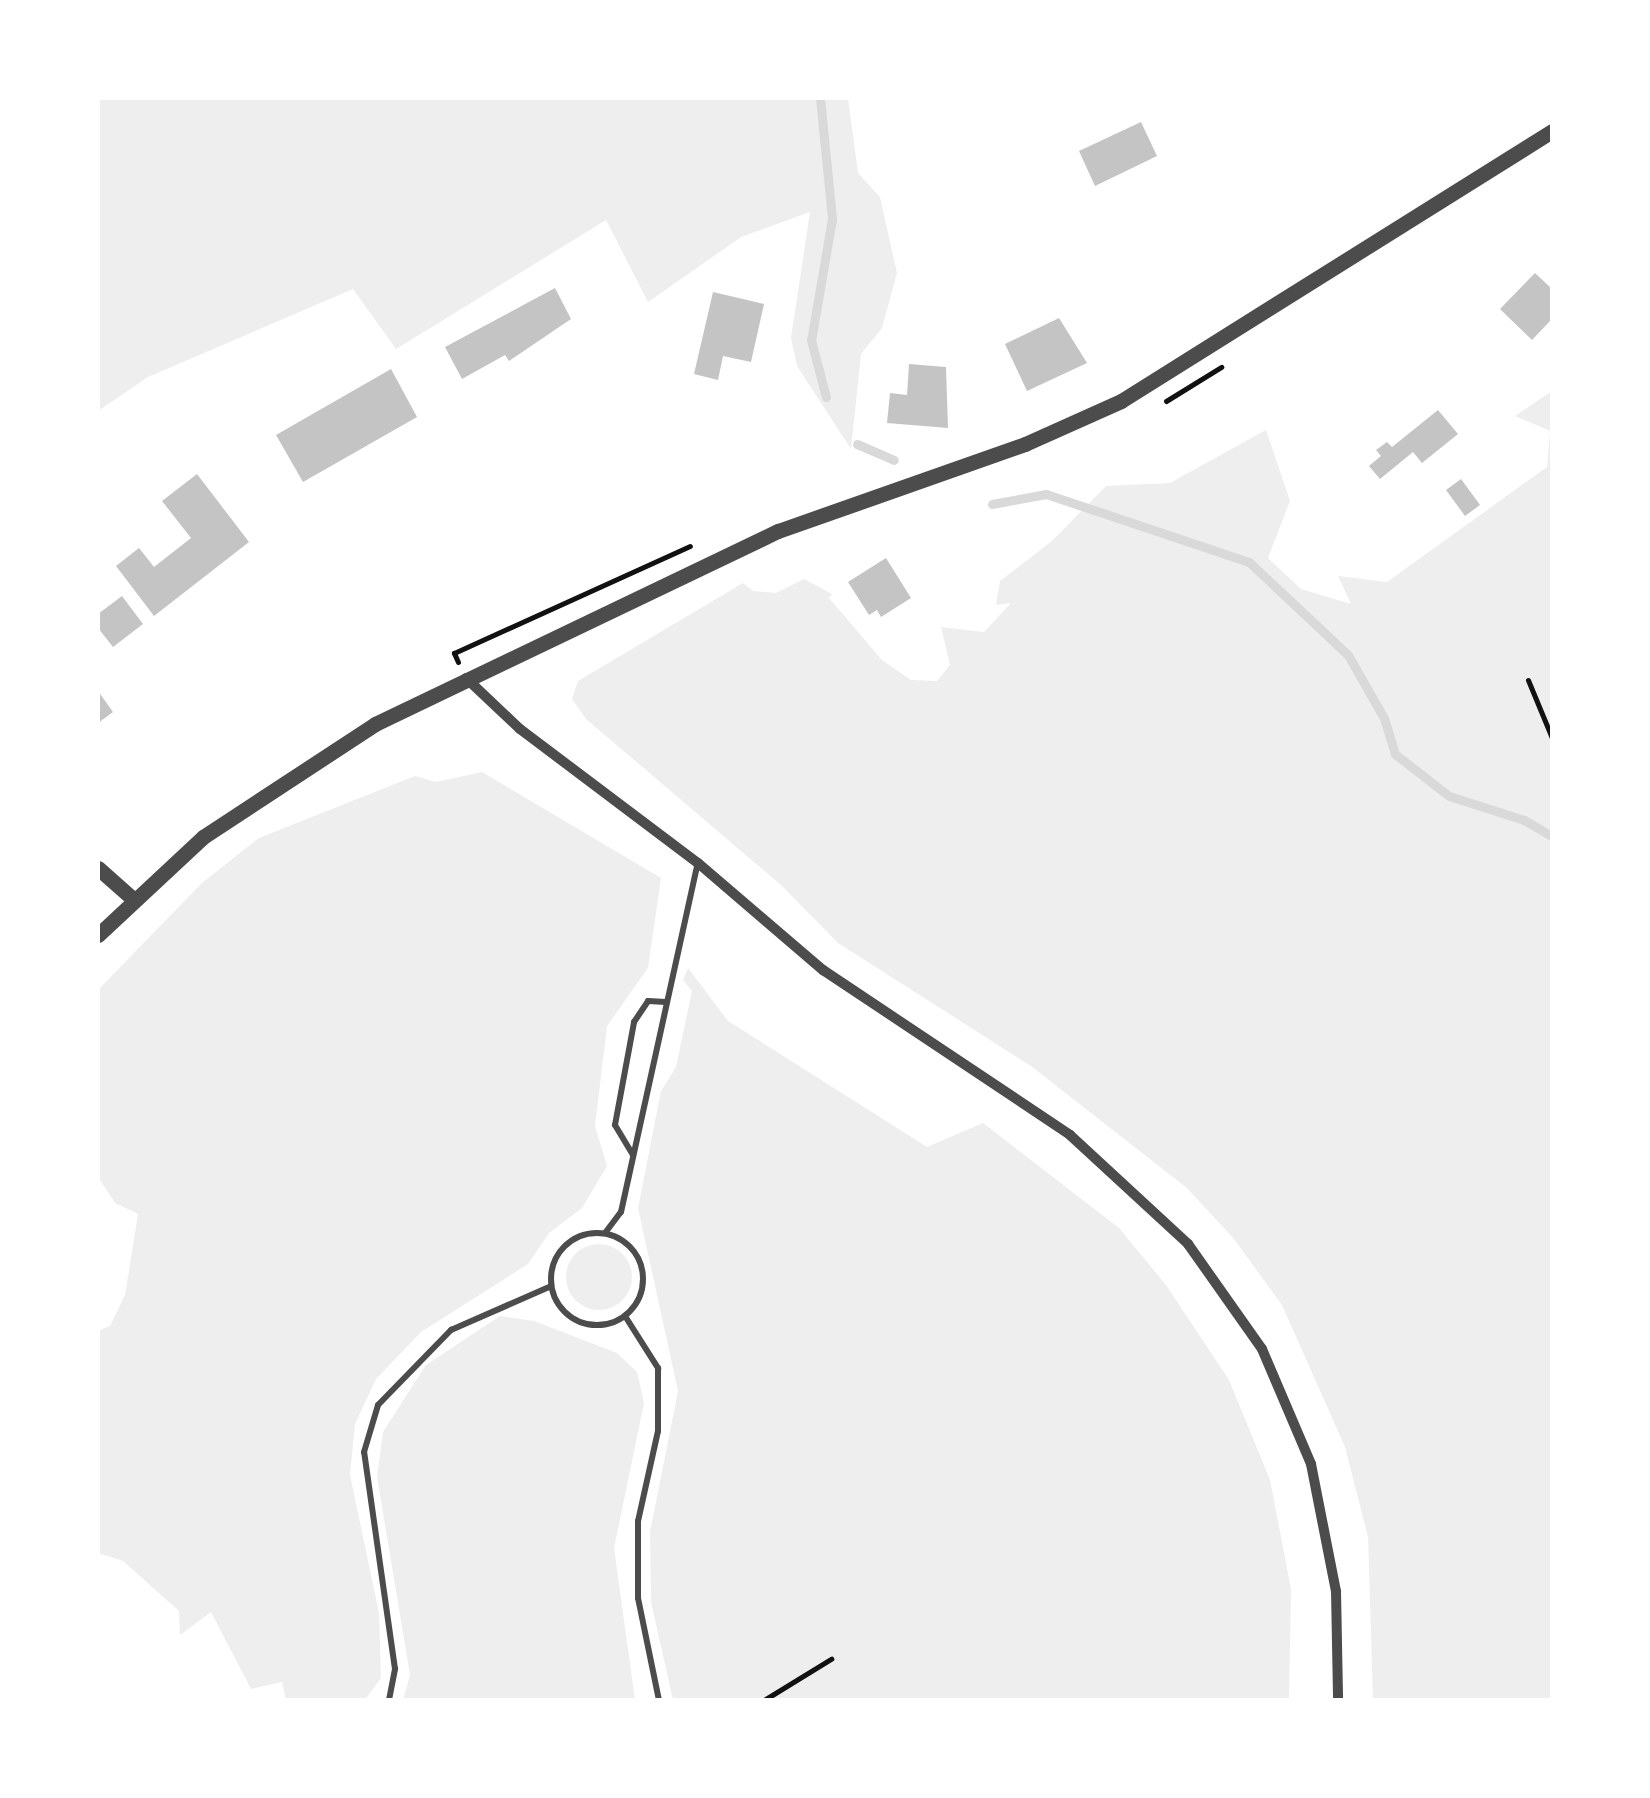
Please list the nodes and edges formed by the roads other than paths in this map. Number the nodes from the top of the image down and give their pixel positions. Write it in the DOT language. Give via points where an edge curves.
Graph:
graph roads {
  1 [pos="1552,132"];
  2 [pos="466,678"];
  3 [pos="698,864"];
  4 [pos="98,868"];
  5 [pos="132,898"];
  6 [pos="98,934"];
  7 [pos="666,1002"];
  8 [pos="634,1156"];
  9 [pos="605,1233"];
  10 [pos="551,1286"];
  11 [pos="625,1316"];
  12 [pos="389,1700"];
  13 [pos="658,1700"];
  14 [pos="1338,1700"];
  1 -- 2 [label="street" via="1120,402 1025,444 778,532"];
  2 -- 3 [label="street" via="520,729"];
  2 -- 5 [label="street" via="374,724 258,796"];
  3 -- 7 [label="lane"];
  3 -- 14 [label="street" via="834,979 1070,1135 1144,1198 1214,1276 1262,1349 1310,1464 1336,1591"];
  4 -- 5 [label="street"];
  5 -- 6 [label="street"];
  7 -- 8 [label="lane"];
  7 -- 8 [label="lane" via="648,1001 634,1022 615,1125"];
  8 -- 9 [label="lane" via="621,1212"];
  9 -- 10 [label="lane" via="564,1246"];
  9 -- 11 [label="lane" via="620,1238 640,1260 642,1290"];
  10 -- 11 [label="lane" via="580,1322"];
  10 -- 12 [label="lane" via="450,1330 378,1405 364,1452 395,1670"];
  11 -- 13 [label="lane" via="658,1368 658,1431 638,1522 638,1598"];
}
